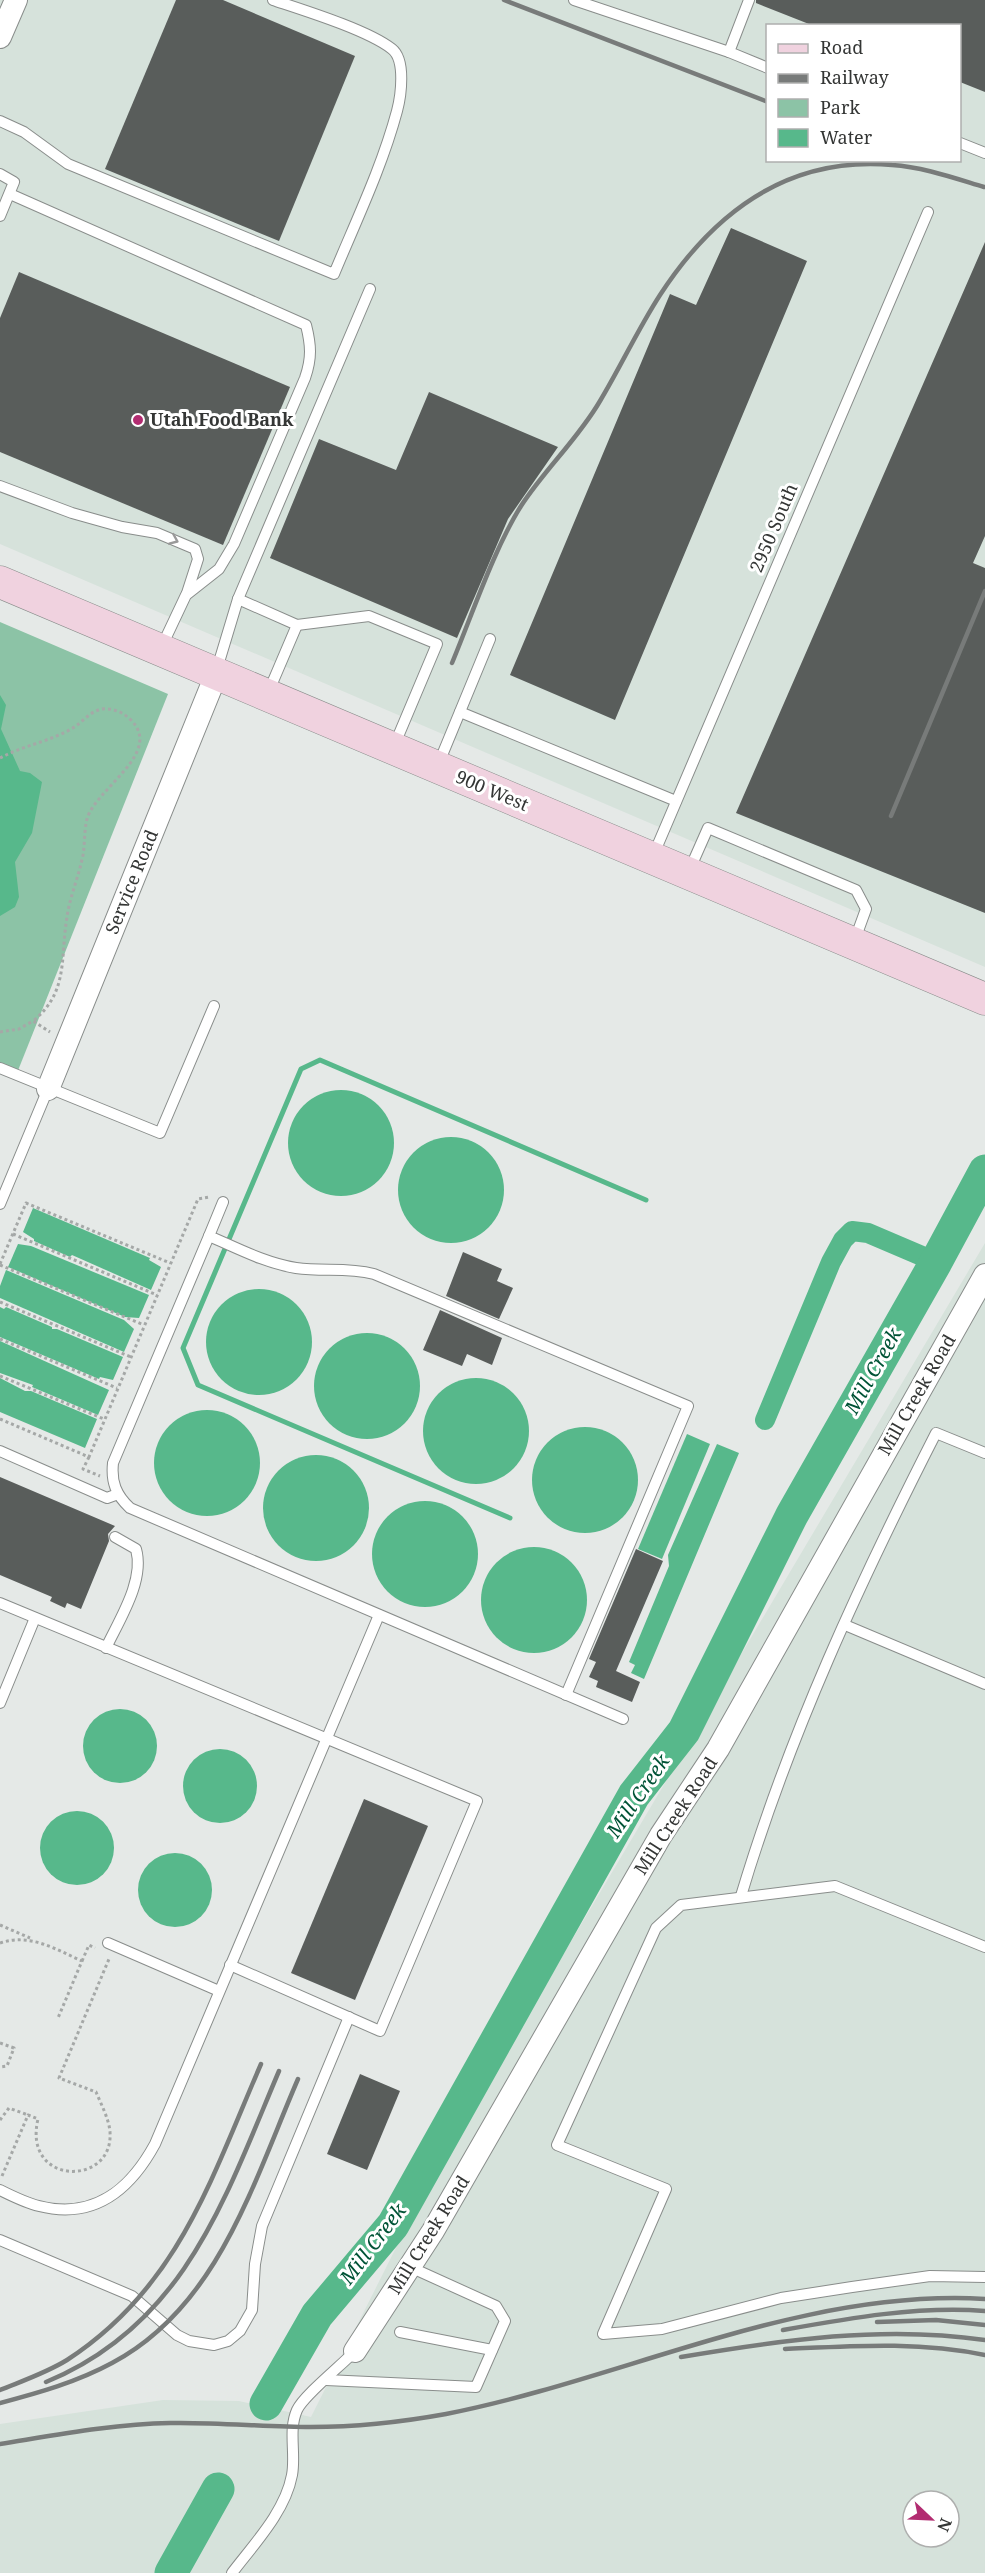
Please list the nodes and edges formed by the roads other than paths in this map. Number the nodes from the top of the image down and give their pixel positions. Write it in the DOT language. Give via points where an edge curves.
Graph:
graph roads {
  1 [pos="16,0"];
  2 [pos="273,0"];
  3 [pos="574,0"];
  4 [pos="749,0"];
  5 [pos="0,37"];
  6 [pos="729,52"];
  7 [pos="766,67"];
  8 [pos="0,121"];
  9 [pos="961,143"];
  10 [pos="985,153"];
  11 [pos="0,174"];
  12 [pos="10,194"];
  13 [pos="928,212"];
  14 [pos="0,216"];
  15 [pos="370,289"];
  16 [pos="0,486"];
  17 [pos="0,582"];
  18 [pos="186,595"];
  19 [pos="238,599"];
  20 [pos="297,625"];
  21 [pos="490,639"];
  22 [pos="160,651"];
  23 [pos="216,675"];
  24 [pos="267,697"];
  25 [pos="460,712"];
  26 [pos="392,749"];
  27 [pos="437,768"];
  28 [pos="676,801"];
  29 [pos="652,859"];
  30 [pos="688,874"];
  31 [pos="853,944"];
  32 [pos="985,999"];
  33 [pos="214,1006"];
  34 [pos="0,1068"];
  35 [pos="48,1089"];
  36 [pos="223,1202"];
  37 [pos="0,1204"];
  38 [pos="214,1239"];
  39 [pos="985,1275"];
  40 [pos="0,1451"];
  41 [pos="985,1453"];
  42 [pos="118,1494"];
  43 [pos="115,1537"];
  44 [pos="0,1603"];
  45 [pos="379,1615"];
  46 [pos="35,1618"];
  47 [pos="844,1625"];
  48 [pos="106,1648"];
  49 [pos="985,1684"];
  50 [pos="566,1695"];
  51 [pos="0,1703"];
  52 [pos="623,1719"];
  53 [pos="324,1739"];
  54 [pos="741,1896"];
  55 [pos="111,1945"];
  56 [pos="985,1947"];
  57 [pos="230,1965"];
  58 [pos="219,1991"];
  59 [pos="349,2017"];
  60 [pos="0,2190"];
  61 [pos="0,2240"];
  62 [pos="410,2267"];
  63 [pos="985,2277"];
  64 [pos="400,2332"];
  65 [pos="492,2350"];
  66 [pos="356,2351"];
  67 [pos="326,2380"];
  68 [pos="232,2573"];
  1 -- 5 [label="street"];
  2 -- 8 [label="lane" via="351,29 393,50 398,59 398,110 334,274 68,164 24,132"];
  3 -- 6 [label="lane"];
  4 -- 6 [label="lane"];
  6 -- 7 [label="lane"];
  9 -- 10 [label="lane"];
  11 -- 12 [label="lane" via="14,182"];
  12 -- 14 [label="lane"];
  12 -- 18 [label="lane" via="306,325 312,358 230,553 219,569"];
  13 -- 28 [label="lane, 2950 South"];
  15 -- 19 [label="lane"];
  16 -- 18 [label="lane, one-way" via="72,513 158,533 195,549 198,560"];
  17 -- 22 [label="main road, 900 West"];
  18 -- 22 [label="lane"];
  19 -- 20 [label="lane"];
  19 -- 23 [label="lane"];
  20 -- 24 [label="lane"];
  20 -- 26 [label="lane" via="369,616 437,644"];
  21 -- 25 [label="lane"];
  22 -- 23 [label="main road, 900 West"];
  23 -- 24 [label="main road, 900 West"];
  23 -- 35 [label="street, Service Road"];
  24 -- 26 [label="main road, 900 West"];
  25 -- 27 [label="lane"];
  25 -- 28 [label="lane"];
  26 -- 27 [label="main road, 900 West"];
  27 -- 29 [label="main road, 900 West"];
  28 -- 29 [label="lane, 2950 South"];
  29 -- 30 [label="main road, 900 West"];
  30 -- 31 [label="main road, 900 West"];
  30 -- 31 [label="lane" via="708,828 856,890 866,909"];
  31 -- 32 [label="main road, 900 West"];
  33 -- 35 [label="lane" via="160,1133"];
  34 -- 35 [label="lane"];
  35 -- 37 [label="lane"];
  36 -- 38 [label="lane"];
  38 -- 42 [label="lane" via="113,1463 113,1482"];
  38 -- 50 [label="lane" via="268,1261 298,1268 350,1269 374,1274 688,1406"];
  39 -- 62 [label="street, Mill Creek Road" via="718,1749 661,1835"];
  40 -- 42 [label="lane" via="107,1498"];
  41 -- 47 [label="lane" via="936,1433"];
  42 -- 45 [label="lane" via="130,1509"];
  43 -- 48 [label="lane" via="136,1550 138,1575"];
  44 -- 46 [label="lane"];
  45 -- 50 [label="lane"];
  45 -- 53 [label="lane"];
  46 -- 48 [label="lane"];
  46 -- 51 [label="lane"];
  47 -- 49 [label="lane"];
  47 -- 54 [label="lane" via="766,1812"];
  48 -- 53 [label="lane"];
  50 -- 52 [label="lane"];
  53 -- 57 [label="lane"];
  53 -- 59 [label="lane" via="477,1801 380,2031"];
  54 -- 56 [label="lane" via="835,1886"];
  54 -- 63 [label="lane" via="681,1905 656,1928 557,2145 666,2189 603,2334 662,2329 781,2298 852,2287 930,2276"];
  55 -- 58 [label="lane"];
  57 -- 58 [label="lane"];
  57 -- 59 [label="lane"];
  58 -- 60 [label="lane" via="155,2144 119,2192 103,2201 68,2209 37,2206"];
  59 -- 61 [label="lane" via="262,2226 252,2310 240,2331 228,2341 200,2344 177,2335 132,2296"];
  62 -- 65 [label="lane" via="496,2306 505,2321"];
  62 -- 66 [label="street, Mill Creek Road"];
  64 -- 65 [label="lane"];
  65 -- 67 [label="lane" via="476,2387"];
  66 -- 67 [label="lane"];
  67 -- 68 [label="lane" via="297,2410 292,2426 292,2475 280,2506"];
}
